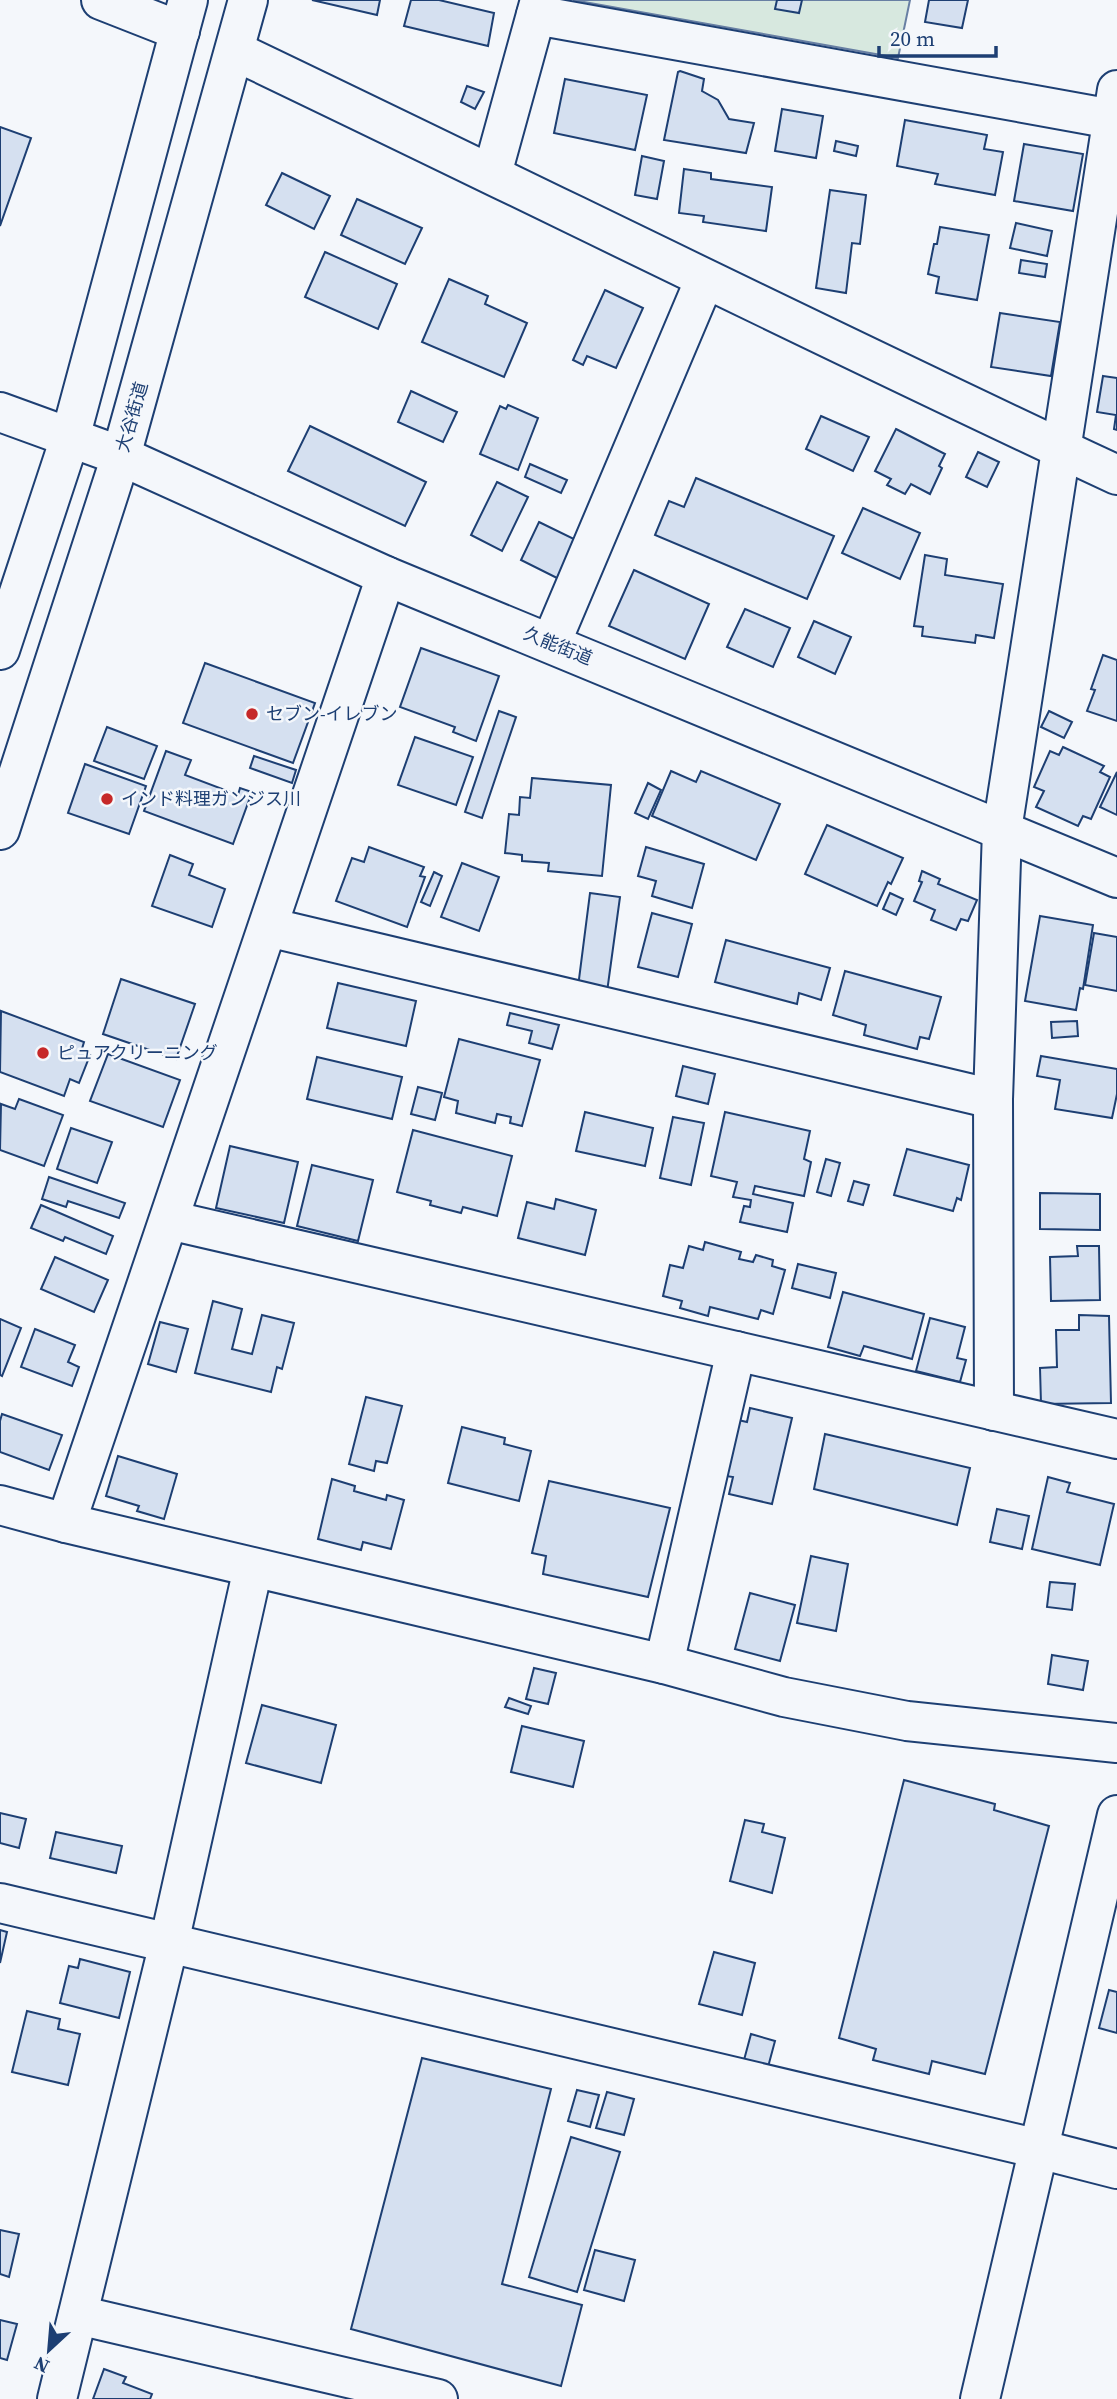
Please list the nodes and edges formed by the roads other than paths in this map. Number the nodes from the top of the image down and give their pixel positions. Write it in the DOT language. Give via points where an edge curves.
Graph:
graph roads {
  1 [pos="101,0"];
  2 [pos="248,0"];
  3 [pos="538,8"];
  4 [pos="184,15"];
  5 [pos="235,51"];
  6 [pos="1114,105"];
  7 [pos="492,174"];
  8 [pos="705,279"];
  9 [pos="0,412"];
  10 [pos="71,438"];
  11 [pos="1060,449"];
  12 [pos="121,456"];
  13 [pos="1117,475"];
  14 [pos="386,576"];
  15 [pos="551,643"];
  16 [pos="0,650"];
  17 [pos="0,830"];
  18 [pos="1002,830"];
  19 [pos="1117,878"];
  20 [pos="268,927"];
  21 [pos="993,1099"];
  22 [pos="169,1220"];
  23 [pos="736,1352"];
  24 [pos="994,1411"];
  25 [pos="1117,1439"];
  26 [pos="0,1505"];
  27 [pos="66,1523"];
  28 [pos="253,1568"];
  29 [pos="664,1664"];
  30 [pos="1117,1742"];
  31 [pos="1117,1815"];
  32 [pos="0,1903"];
  33 [pos="170,1943"];
  34 [pos="1039,2149"];
  35 [pos="1117,2169"];
  36 [pos="78,2315"];
  37 [pos="57,2399"];
  38 [pos="438,2399"];
  39 [pos="980,2399"];
  1 -- 4 [label="street"];
  2 -- 5 [label="street, 大谷街道"];
  3 -- 6 [label="street"];
  3 -- 7 [label="street"];
  4 -- 10 [label="street"];
  5 -- 7 [label="street"];
  5 -- 12 [label="street, 大谷街道"];
  6 -- 11 [label="street"];
  7 -- 8 [label="street"];
  8 -- 11 [label="street"];
  8 -- 15 [label="street"];
  9 -- 10 [label="street, 久能街道"];
  10 -- 12 [label="street, 久能街道"];
  10 -- 16 [label="street"];
  11 -- 13 [label="street"];
  11 -- 18 [label="street"];
  12 -- 14 [label="street, 久能街道"];
  12 -- 17 [label="street, 大谷街道"];
  14 -- 15 [label="street, 久能街道"];
  14 -- 20 [label="street"];
  15 -- 18 [label="street, 久能街道"];
  18 -- 19 [label="street, 久能街道"];
  18 -- 21 [label="street"];
  20 -- 21 [label="street"];
  20 -- 22 [label="street"];
  21 -- 24 [label="street"];
  22 -- 23 [label="street"];
  22 -- 27 [label="street"];
  23 -- 24 [label="street"];
  23 -- 29 [label="street"];
  24 -- 25 [label="street"];
  26 -- 27 [label="street"];
  27 -- 28 [label="street"];
  28 -- 29 [label="street"];
  28 -- 33 [label="street"];
  29 -- 30 [label="street" via="784,1697 907,1721"];
  31 -- 34 [label="street"];
  32 -- 33 [label="street"];
  33 -- 34 [label="street"];
  33 -- 36 [label="street"];
  34 -- 35 [label="street"];
  34 -- 39 [label="street"];
  36 -- 37 [label="street"];
  36 -- 38 [label="street"];
}
